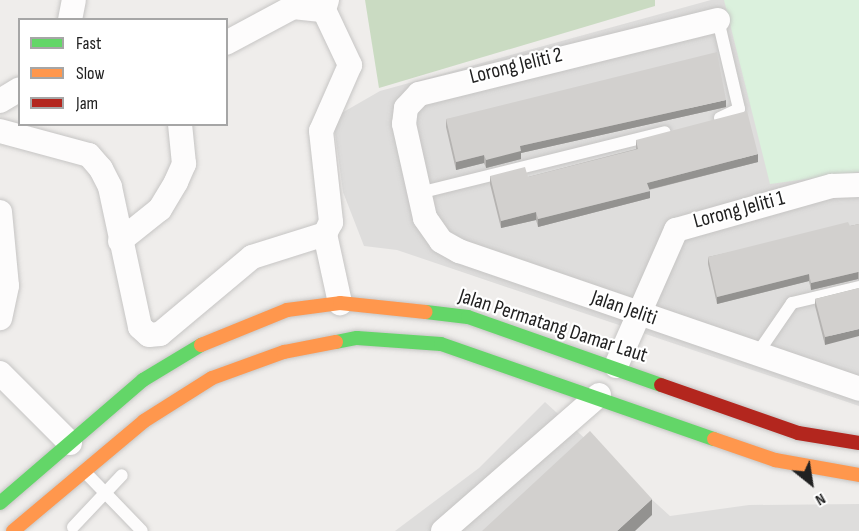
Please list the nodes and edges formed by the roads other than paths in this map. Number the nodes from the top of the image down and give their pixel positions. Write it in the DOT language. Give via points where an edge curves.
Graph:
graph roads {
  1 [pos="74,0"];
  2 [pos="326,5"];
  3 [pos="70,18"];
  4 [pos="718,20"];
  5 [pos="228,42"];
  6 [pos="18,90"];
  7 [pos="0,101"];
  8 [pos="708,121"];
  9 [pos="180,126"];
  10 [pos="685,127"];
  11 [pos="0,131"];
  12 [pos="859,185"];
  13 [pos="419,193"];
  14 [pos="0,212"];
  15 [pos="325,234"];
  16 [pos="120,241"];
  17 [pos="859,287"];
  18 [pos="340,303"];
  19 [pos="638,314"];
  20 [pos="0,318"];
  21 [pos="757,354"];
  22 [pos="616,366"];
  23 [pos="0,373"];
  24 [pos="859,389"];
  25 [pos="599,395"];
  26 [pos="70,443"];
  27 [pos="859,443"];
  28 [pos="84,471"];
  29 [pos="122,475"];
  30 [pos="859,475"];
  31 [pos="107,493"];
  32 [pos="0,504"];
  33 [pos="73,527"];
  34 [pos="13,531"];
  35 [pos="142,531"];
  36 [pos="442,531"];
  1 -- 3 [label="street"];
  2 -- 5 [label="street" via="293,7"];
  2 -- 15 [label="street" via="350,65 323,117 331,222"];
  4 -- 8 [label="lane" via="740,109"];
  4 -- 13 [label="street, Lorong Jeliti 2" via="419,94 406,108 404,123"];
  6 -- 7 [label="street"];
  9 -- 16 [label="street" via="184,164 176,182 160,209"];
  10 -- 13 [label="lane"];
  11 -- 16 [label="street" via="88,155 110,187"];
  12 -- 19 [label="street, Lorong Jeliti 1" via="832,186 687,223 667,241"];
  13 -- 19 [label="street, Jalan Jeliti" via="431,230 449,247"];
  14 -- 20 [label="street" via="7,286"];
  15 -- 16 [label="street" via="252,257 160,334 149,335 140,327"];
  15 -- 18 [label="street"];
  17 -- 21 [label="lane" via="792,303"];
  18 -- 22 [label="highway, Jalan Permatang Damar Laut" via="468,317"];
  18 -- 26 [label="highway, Jalan Permatang Damar Laut" via="287,310 218,334 143,380"];
  19 -- 21 [label="street, Jalan Jeliti"];
  19 -- 22 [label="street, Lorong Jeliti 1"];
  21 -- 24 [label="street, Jalan Jeliti"];
  22 -- 27 [label="highway, Jalan Permatang Damar Laut" via="798,433"];
  23 -- 26 [label="street"];
  25 -- 28 [label="highway" via="441,344 357,338 284,352 212,378 144,421"];
  25 -- 30 [label="highway" via="775,459"];
  25 -- 36 [label="street"];
  26 -- 32 [label="highway, Jalan Permatang Damar Laut"];
  28 -- 31 [label="lane"];
  28 -- 34 [label="highway"];
  29 -- 31 [label="lane"];
  31 -- 33 [label="lane"];
  31 -- 35 [label="lane"];
}
